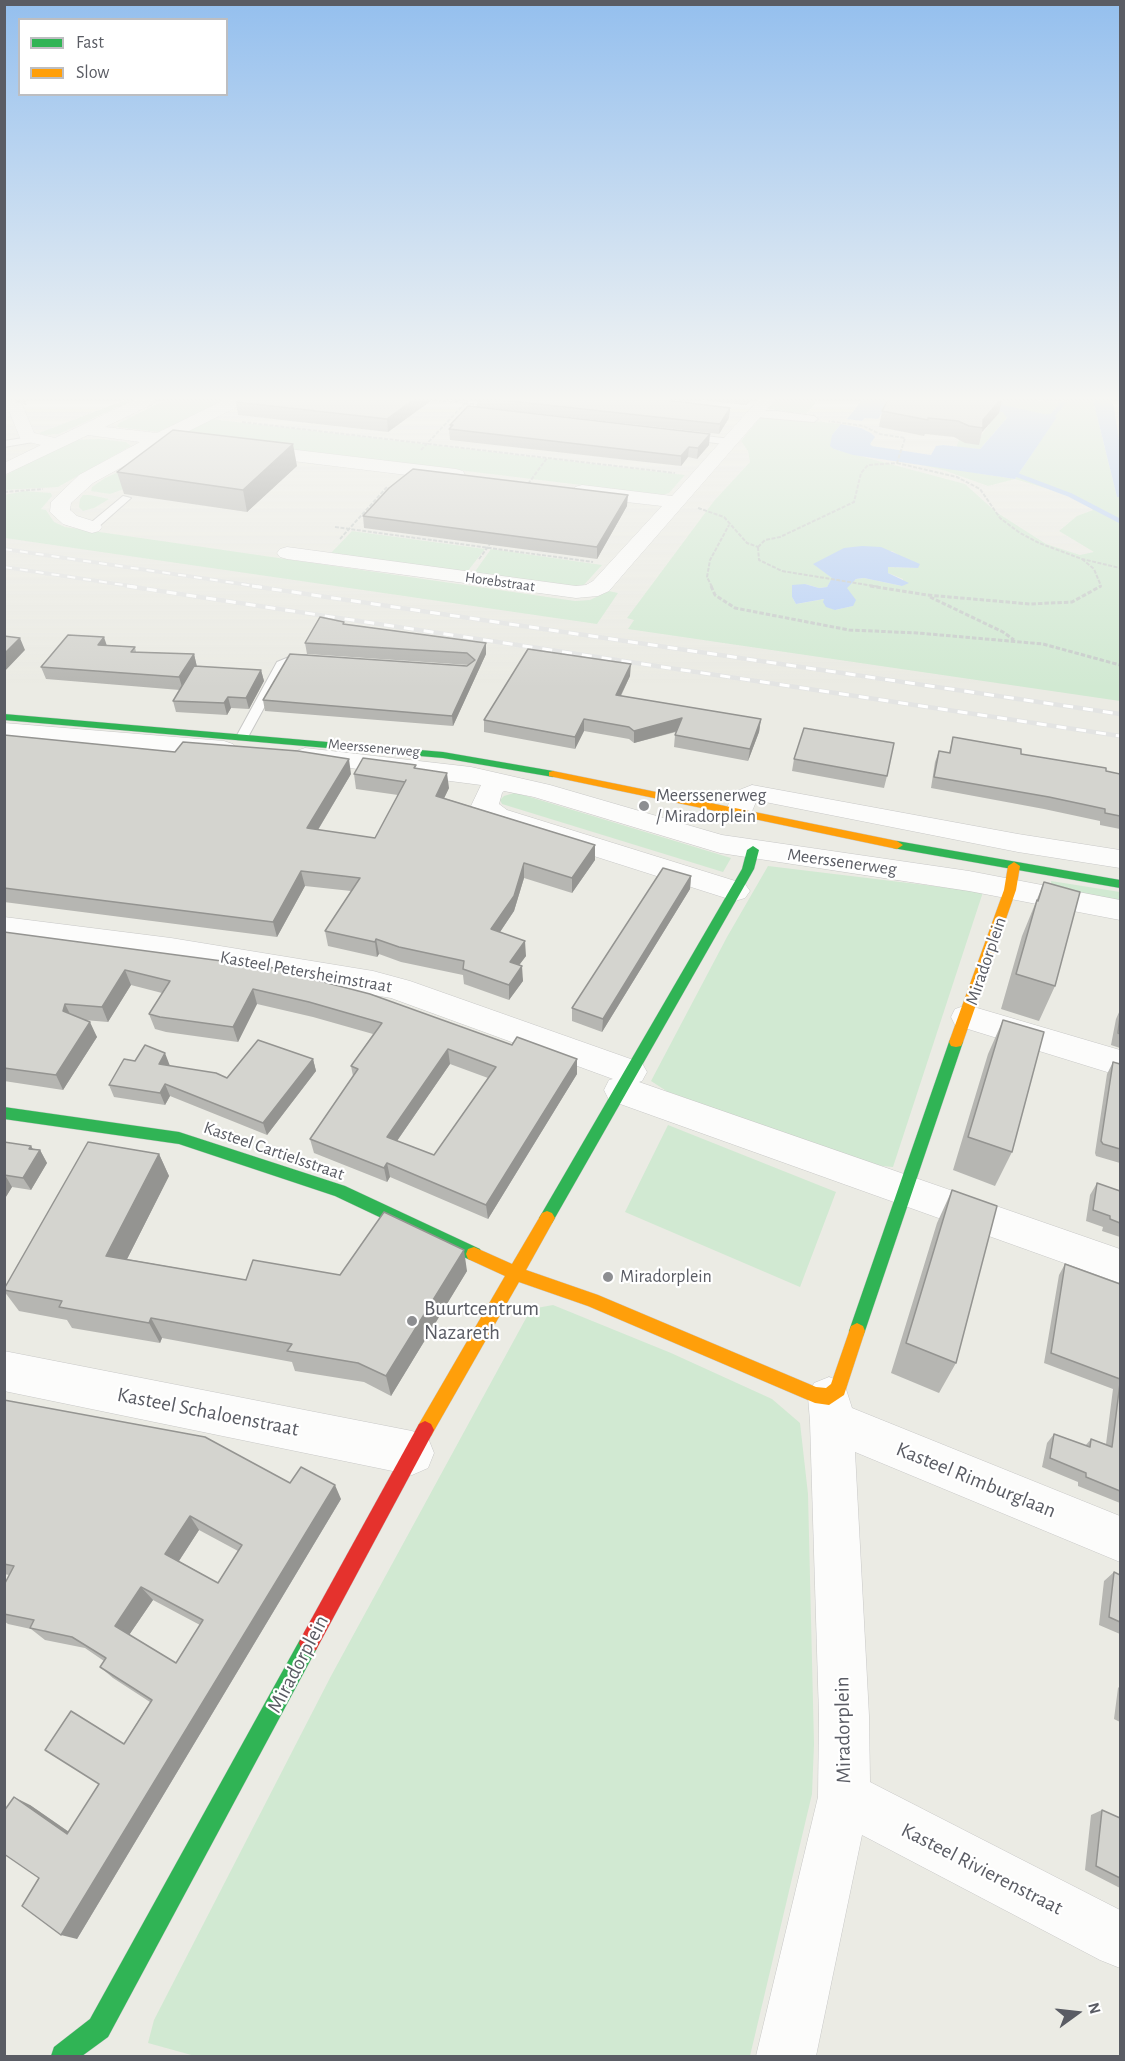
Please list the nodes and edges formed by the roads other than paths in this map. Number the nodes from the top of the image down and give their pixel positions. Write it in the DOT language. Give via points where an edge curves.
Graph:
graph roads {
  1 [pos="67,496"];
  2 [pos="627,496"];
  3 [pos="681,496"];
  4 [pos="126,498"];
  5 [pos="675,502"];
  6 [pos="92,526"];
  7 [pos="287,553"];
  8 [pos="317,660"];
  9 [pos="4,717"];
  10 [pos="4,731"];
  11 [pos="242,737"];
  12 [pos="497,780"];
  13 [pos="739,812"];
  14 [pos="753,850"];
  15 [pos="1120,859"];
  16 [pos="1012,878"];
  17 [pos="1120,884"];
  18 [pos="735,891"];
  19 [pos="1120,910"];
  20 [pos="4,927"];
  21 [pos="967,1017"];
  22 [pos="1120,1064"];
  23 [pos="626,1081"];
  24 [pos="4,1113"];
  25 [pos="904,1189"];
  26 [pos="1120,1266"];
  27 [pos="517,1274"];
  28 [pos="4,1371"];
  29 [pos="831,1409"];
  30 [pos="412,1453"];
  31 [pos="1120,1539"];
  32 [pos="844,1797"];
  33 [pos="1120,1940"];
  34 [pos="92,2047"];
  35 [pos="786,2056"];
  1 -- 6 [label="street" via="61,502 60,512"];
  2 -- 5 [label="street"];
  3 -- 5 [label="street, Horebstraat"];
  4 -- 6 [label="lane"];
  5 -- 7 [label="street, Horebstraat" via="601,586 583,592"];
  8 -- 11 [label="lane" via="294,658 282,662"];
  9 -- 11 [label="street, Meerssenerweg"];
  10 -- 12 [label="street, Meerssenerweg" via="384,763"];
  11 -- 13 [label="street, Meerssenerweg" via="381,748 480,761"];
  12 -- 14 [label="street, Meerssenerweg" via="711,842"];
  12 -- 18 [label="street" via="485,806 497,816"];
  13 -- 15 [label="street" via="744,798 759,793"];
  13 -- 16 [label="street, Meerssenerweg"];
  14 -- 16 [label="street, Meerssenerweg" via="904,870"];
  14 -- 18 [label="street, Miradorplein" via="748,869"];
  16 -- 17 [label="street, Meerssenerweg"];
  16 -- 19 [label="street, Meerssenerweg"];
  16 -- 21 [label="street, Miradorplein"];
  18 -- 23 [label="street, Miradorplein"];
  20 -- 23 [label="street, Kasteel Petersheimstraat" via="182,950 373,982"];
  21 -- 22 [label="street"];
  21 -- 25 [label="street, Miradorplein"];
  23 -- 25 [label="street"];
  23 -- 27 [label="street, Miradorplein"];
  24 -- 27 [label="street, Kasteel Cartielsstraat" via="179,1138 340,1191"];
  25 -- 26 [label="street"];
  25 -- 29 [label="street, Miradorplein"];
  27 -- 29 [label="street" via="592,1300 815,1395"];
  27 -- 30 [label="street, Miradorplein"];
  28 -- 30 [label="street, Kasteel Schaloenstraat"];
  29 -- 31 [label="street, Kasteel Rimburglaan"];
  29 -- 32 [label="street, Miradorplein"];
  30 -- 34 [label="street, Miradorplein"];
  32 -- 33 [label="street, Kasteel Rivierenstraat"];
  32 -- 35 [label="street, Miradorplein"];
}
